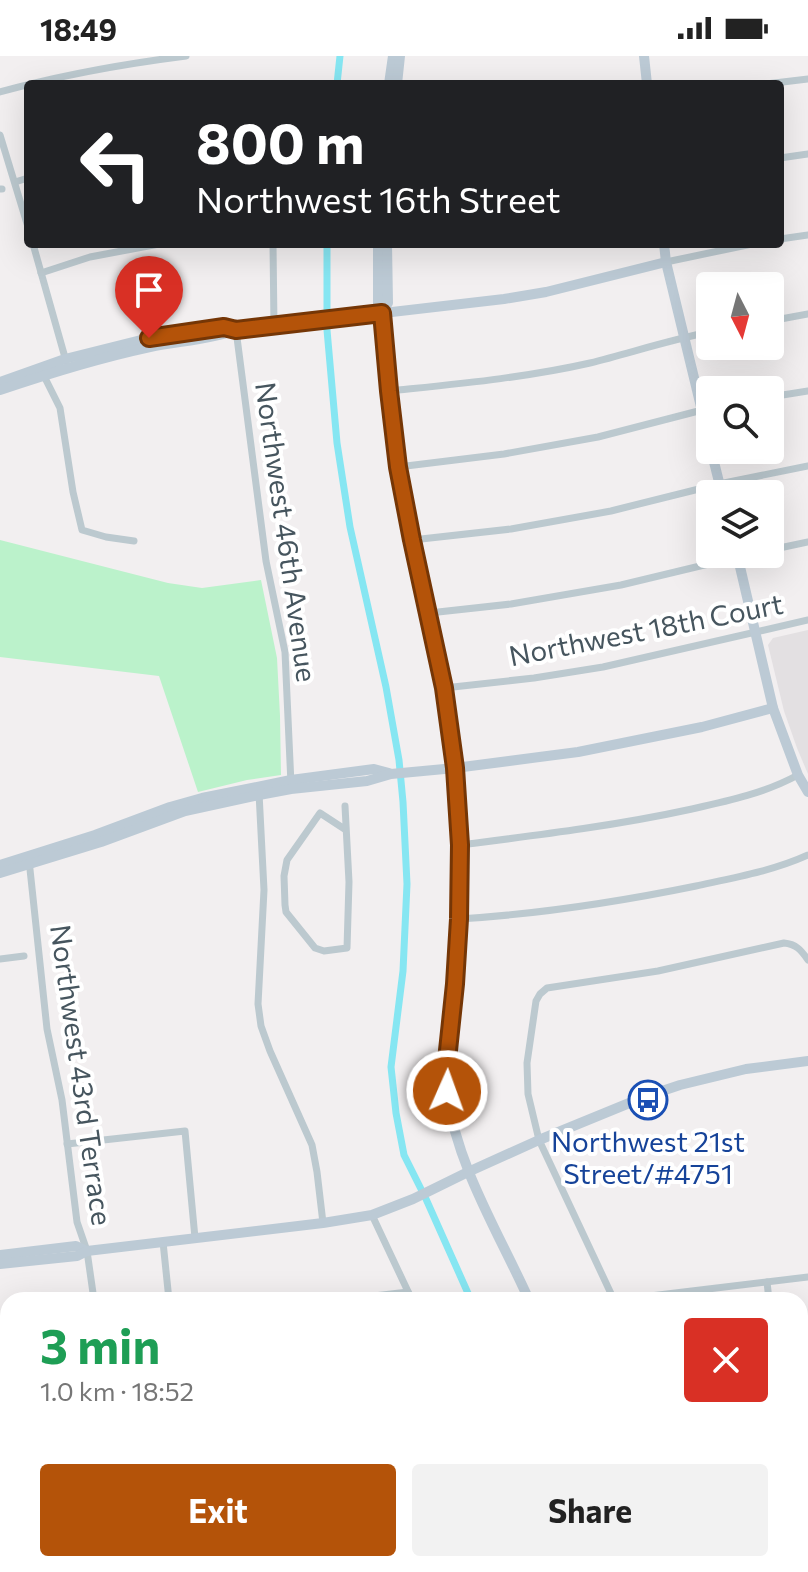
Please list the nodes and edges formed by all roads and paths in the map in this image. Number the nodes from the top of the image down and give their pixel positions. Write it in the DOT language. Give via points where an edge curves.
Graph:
graph roads {
  1 [pos="186,56"];
  2 [pos="393,56"];
  3 [pos="400,56"];
  4 [pos="644,56"];
  5 [pos="808,79"];
  6 [pos="45,80"];
  7 [pos="390,80"];
  8 [pos="397,80"];
  9 [pos="647,80"];
  10 [pos="784,82"];
  11 [pos="24,85"];
  12 [pos="0,92"];
  13 [pos="0,135"];
  14 [pos="808,154"];
  15 [pos="784,157"];
  16 [pos="24,179"];
  17 [pos="15,182"];
  18 [pos="24,213"];
  19 [pos="808,235"];
  20 [pos="784,238"];
  21 [pos="34,248"];
  22 [pos="138,248"];
  23 [pos="273,248"];
  24 [pos="382,248"];
  25 [pos="664,248"];
  26 [pos="733,248"];
  27 [pos="666,262"];
  28 [pos="41,273"];
  29 [pos="382,313"];
  30 [pos="808,314"];
  31 [pos="784,318"];
  32 [pos="274,326"];
  33 [pos="236,330"];
  34 [pos="696,335"];
  35 [pos="685,337"];
  36 [pos="67,363"];
  37 [pos="42,372"];
  38 [pos="696,376"];
  39 [pos="0,382"];
  40 [pos="0,390"];
  41 [pos="389,391"];
  42 [pos="808,391"];
  43 [pos="784,395"];
  44 [pos="696,412"];
  45 [pos="808,466"];
  46 [pos="398,467"];
  47 [pos="754,480"];
  48 [pos="696,494"];
  49 [pos="412,540"];
  50 [pos="134,541"];
  51 [pos="808,542"];
  52 [pos="784,547"];
  53 [pos="696,566"];
  54 [pos="740,568"];
  55 [pos="429,613"];
  56 [pos="808,620"];
  57 [pos="755,631"];
  58 [pos="444,688"];
  59 [pos="773,708"];
  60 [pos="455,768"];
  61 [pos="798,775"];
  62 [pos="291,784"];
  63 [pos="258,791"];
  64 [pos="808,792"];
  65 [pos="345,806"];
  66 [pos="346,830"];
  67 [pos="460,845"];
  68 [pos="808,855"];
  69 [pos="28,860"];
  70 [pos="0,865"];
  71 [pos="0,873"];
  72 [pos="264,894"];
  73 [pos="284,895"];
  74 [pos="459,919"];
  75 [pos="24,956"];
  76 [pos="0,959"];
  77 [pos="808,960"];
  78 [pos="808,1061"];
  79 [pos="539,1140"];
  80 [pos="67,1144"];
  81 [pos="468,1172"];
  82 [pos="372,1215"];
  83 [pos="323,1223"];
  84 [pos="195,1238"];
  85 [pos="163,1242"];
  86 [pos="87,1251"];
  87 [pos="0,1255"];
  88 [pos="0,1264"];
  89 [pos="808,1277"];
  90 [pos="767,1282"];
  91 [pos="93,1292"];
  92 [pos="168,1292"];
  93 [pos="408,1292"];
  94 [pos="525,1292"];
  95 [pos="612,1292"];
  96 [pos="715,1292"];
  97 [pos="768,1292"];
  1 -- 6 [label="street"];
  2 -- 7 [label="street"];
  3 -- 8 [label="street"];
  4 -- 9 [label="street"];
  5 -- 10 [label="street"];
  11 -- 12 [label="street"];
  13 -- 17 [label="street"];
  14 -- 15 [label="street"];
  16 -- 17 [label="street"];
  17 -- 18 [label="street"];
  19 -- 20 [label="street"];
  21 -- 28 [label="street"];
  22 -- 28 [label="street"];
  23 -- 32 [label="street"];
  24 -- 29 [label="street"];
  25 -- 27 [label="street"];
  26 -- 27 [label="street"];
  27 -- 29 [label="street" via="535,294"];
  27 -- 35 [label="street"];
  28 -- 36 [label="street"];
  29 -- 32 [label="street"];
  29 -- 41 [label="street"];
  30 -- 31 [label="street"];
  32 -- 33 [label="street"];
  33 -- 36 [label="street"];
  33 -- 62 [label="street, Northwest 46th Avenue" via="266,561 285,652"];
  34 -- 35 [label="street"];
  35 -- 38 [label="street"];
  35 -- 41 [label="street" via="590,363"];
  36 -- 37 [label="street"];
  37 -- 39 [label="street"];
  37 -- 40 [label="street"];
  37 -- 50 [label="street" via="60,408 82,530"];
  41 -- 46 [label="street"];
  42 -- 43 [label="street"];
  44 -- 46 [label="street" via="583,440"];
  45 -- 47 [label="street"];
  46 -- 49 [label="street"];
  48 -- 49 [label="street" via="511,529"];
  49 -- 55 [label="street"];
  51 -- 52 [label="street"];
  53 -- 55 [label="street" via="621,585"];
  54 -- 57 [label="street"];
  55 -- 58 [label="street"];
  56 -- 57 [label="street, Northwest 18th Court"];
  57 -- 58 [label="street, Northwest 18th Court" via="603,667"];
  57 -- 59 [label="street"];
  58 -- 60 [label="street"];
  59 -- 60 [label="street" via="618,745"];
  59 -- 61 [label="street"];
  60 -- 62 [label="street" via="367,781"];
  60 -- 67 [label="street"];
  61 -- 64 [label="street"];
  61 -- 67 [label="street" via="774,788 637,821"];
  62 -- 63 [label="street"];
  63 -- 69 [label="street" via="202,798 101,842"];
  63 -- 72 [label="street"];
  65 -- 66 [label="street"];
  66 -- 73 [label="street" via="320,813 287,860"];
  66 -- 73 [label="street" via="347,948 315,948 286,912"];
  67 -- 74 [label="street"];
  68 -- 74 [label="street" via="656,894"];
  69 -- 70 [label="street"];
  69 -- 71 [label="street"];
  69 -- 80 [label="street, Northwest 43rd Terrace" via="47,1029"];
  72 -- 73 [label="street"];
  72 -- 83 [label="street" via="261,1026 312,1145"];
  74 -- 81 [label="street" via="447,1091"];
  75 -- 76 [label="street"];
  77 -- 79 [label="street" via="800,948 784,943 658,971 547,988 536,1001 527,1063"];
  78 -- 79 [label="street" via="680,1085"];
  79 -- 81 [label="street"];
  79 -- 95 [label="street"];
  80 -- 84 [label="street" via="185,1131"];
  80 -- 86 [label="street, Northwest 43rd Terrace" via="77,1222"];
  81 -- 82 [label="street"];
  81 -- 94 [label="street"];
  82 -- 83 [label="street"];
  82 -- 93 [label="street"];
  83 -- 84 [label="street"];
  84 -- 85 [label="street"];
  85 -- 86 [label="street"];
  85 -- 92 [label="street"];
  86 -- 87 [label="street" via="76,1246"];
  86 -- 88 [label="street"];
  86 -- 91 [label="street, Northwest 43rd Terrace"];
  89 -- 90 [label="street"];
  90 -- 96 [label="street"];
  90 -- 97 [label="street"];
}
